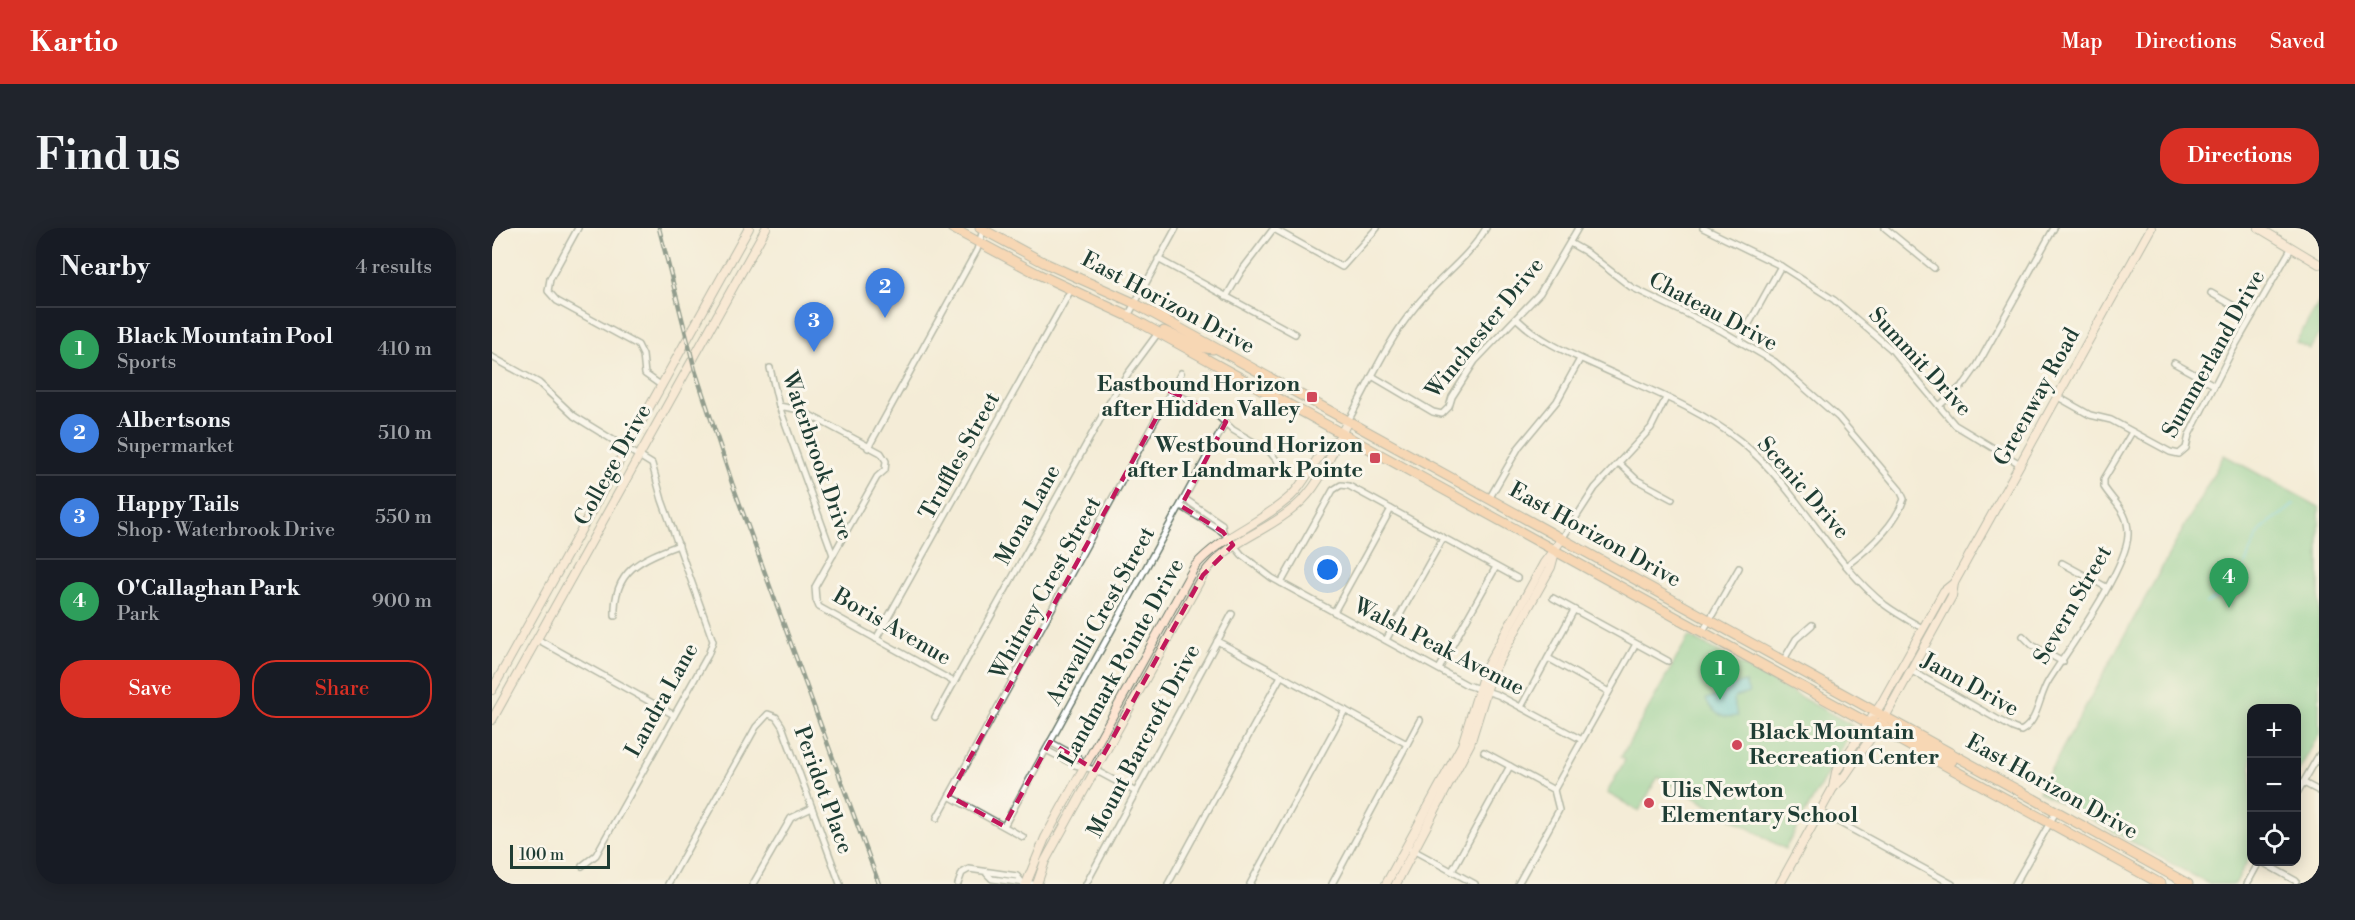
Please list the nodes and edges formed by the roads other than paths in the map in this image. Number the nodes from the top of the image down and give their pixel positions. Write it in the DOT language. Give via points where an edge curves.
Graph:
graph roads {
  1 [pos="578,228"];
  2 [pos="749,228"];
  3 [pos="766,228"];
  4 [pos="952,228"];
  5 [pos="1176,228"];
  6 [pos="1274,228"];
  7 [pos="1377,228"];
  8 [pos="1486,228"];
  9 [pos="1578,228"];
  10 [pos="1703,228"];
  11 [pos="1885,228"];
  12 [pos="2044,228"];
  13 [pos="2151,228"];
  14 [pos="2259,228"];
  15 [pos="982,229"];
  16 [pos="2053,230"];
  17 [pos="980,243"];
  18 [pos="1570,243"];
  19 [pos="2292,247"];
  20 [pos="1158,259"];
  21 [pos="2319,264"];
  22 [pos="1781,266"];
  23 [pos="1934,268"];
  24 [pos="719,281"];
  25 [pos="733,288"];
  26 [pos="1072,288"];
  27 [pos="2211,293"];
  28 [pos="1226,297"];
  29 [pos="1134,303"];
  30 [pos="1128,316"];
  31 [pos="2252,316"];
  32 [pos="1517,319"];
  33 [pos="1158,333"];
  34 [pos="1295,334"];
  35 [pos="1740,340"];
  36 [pos="1215,348"];
  37 [pos="492,357"];
  38 [pos="1580,359"];
  39 [pos="2174,363"];
  40 [pos="770,368"];
  41 [pos="1181,373"];
  42 [pos="1372,376"];
  43 [pos="2214,385"];
  44 [pos="662,386"];
  45 [pos="1172,391"];
  46 [pos="2058,397"];
  47 [pos="1666,398"];
  48 [pos="779,406"];
  49 [pos="1939,406"];
  50 [pos="1348,421"];
  51 [pos="1226,422"];
  52 [pos="2132,432"];
  53 [pos="1339,436"];
  54 [pos="627,447"];
  55 [pos="868,448"];
  56 [pos="639,454"];
  57 [pos="1278,462"];
  58 [pos="1619,463"];
  59 [pos="2020,464"];
  60 [pos="1185,499"];
  61 [pos="1489,499"];
  62 [pos="1672,499"];
  63 [pos="1181,506"];
  64 [pos="1390,509"];
  65 [pos="1225,534"];
  66 [pos="1443,538"];
  67 [pos="1562,539"];
  68 [pos="1233,544"];
  69 [pos="678,545"];
  70 [pos="1555,551"];
  71 [pos="833,555"];
  72 [pos="2062,563"];
  73 [pos="1847,565"];
  74 [pos="1496,567"];
  75 [pos="1739,568"];
  76 [pos="1517,578"];
  77 [pos="1281,583"];
  78 [pos="1954,584"];
  79 [pos="2106,587"];
  80 [pos="1553,598"];
  81 [pos="1574,610"];
  82 [pos="1334,612"];
  83 [pos="1232,614"];
  84 [pos="615,616"];
  85 [pos="1710,621"];
  86 [pos="1812,625"];
  87 [pos="1924,629"];
  88 [pos="1702,633"];
  89 [pos="2023,636"];
  90 [pos="537,639"];
  91 [pos="876,639"];
  92 [pos="1386,640"];
  93 [pos="1217,641"];
  94 [pos="1636,644"];
  95 [pos="1548,658"];
  96 [pos="1668,661"];
  97 [pos="1783,661"];
  98 [pos="2063,662"];
  99 [pos="1907,668"];
  100 [pos="1439,669"];
  101 [pos="1281,676"];
  102 [pos="499,678"];
  103 [pos="954,682"];
  104 [pos="513,683"];
  105 [pos="492,690"];
  106 [pos="1482,690"];
  107 [pos="1609,692"];
  108 [pos="1521,707"];
  109 [pos="1344,710"];
  110 [pos="1876,712"];
  111 [pos="674,715"];
  112 [pos="935,717"];
  113 [pos="492,720"];
  114 [pos="1420,720"];
  115 [pos="1868,723"];
  116 [pos="1881,723"];
  117 [pos="2021,731"];
  118 [pos="1582,740"];
  119 [pos="1050,742"];
  120 [pos="1407,744"];
  121 [pos="1046,750"];
  122 [pos="1484,752"];
  123 [pos="2319,755"];
  124 [pos="1084,766"];
  125 [pos="1510,766"];
  126 [pos="1095,770"];
  127 [pos="2304,783"];
  128 [pos="1833,788"];
  129 [pos="2301,788"];
  130 [pos="1554,790"];
  131 [pos="2319,791"];
  132 [pos="1136,792"];
  133 [pos="949,796"];
  134 [pos="812,808"];
  135 [pos="1820,812"];
  136 [pos="2056,812"];
  137 [pos="937,818"];
  138 [pos="2049,823"];
  139 [pos="1004,826"];
  140 [pos="1023,837"];
  141 [pos="1406,846"];
  142 [pos="1414,850"];
  143 [pos="2126,850"];
  144 [pos="582,866"];
  145 [pos="2257,866"];
  146 [pos="2269,866"];
  147 [pos="1452,871"];
  148 [pos="2296,881"];
  149 [pos="1029,883"];
  150 [pos="668,884"];
  151 [pos="753,884"];
  152 [pos="840,884"];
  153 [pos="958,884"];
  154 [pos="1086,884"];
  155 [pos="1168,884"];
  156 [pos="1250,884"];
  157 [pos="1332,884"];
  158 [pos="1386,884"];
  159 [pos="1396,884"];
  160 [pos="1475,884"];
  161 [pos="1518,884"];
  162 [pos="1780,884"];
  163 [pos="1952,884"];
  164 [pos="2015,884"];
  165 [pos="2161,884"];
  166 [pos="2188,884"];
  167 [pos="2247,884"];
  1 -- 44 [label="street" via="550,279 548,291 557,301 638,345 644,355 645,374"];
  2 -- 24 [label="street, College Drive"];
  3 -- 25 [label="street, College Drive"];
  4 -- 17 [label="main road, East Horizon Drive"];
  5 -- 20 [label="street"];
  6 -- 7 [label="street" via="1342,267"];
  6 -- 28 [label="street"];
  8 -- 42 [label="street" via="1468,255 1407,317"];
  9 -- 18 [label="street, Winchester Drive"];
  10 -- 22 [label="street, Summit Drive"];
  11 -- 23 [label="street"];
  12 -- 16 [label="street"];
  13 -- 46 [label="street, Greenway Road"];
  14 -- 19 [label="street"];
  15 -- 17 [label="street"];
  15 -- 29 [label="main road, East Horizon Drive"];
  16 -- 49 [label="street" via="1977,366 1965,383"];
  17 -- 26 [label="main road, East Horizon Drive"];
  17 -- 55 [label="street"];
  18 -- 32 [label="street, Winchester Drive" via="1548,282"];
  18 -- 35 [label="street, Chateau Drive" via="1642,293"];
  19 -- 21 [label="street"];
  19 -- 31 [label="street, Summerland Drive"];
  20 -- 28 [label="street"];
  20 -- 29 [label="street"];
  22 -- 35 [label="street"];
  22 -- 49 [label="street, Summit Drive" via="1834,300 1872,331"];
  24 -- 25 [label="street"];
  24 -- 44 [label="street, College Drive"];
  25 -- 56 [label="street, College Drive"];
  26 -- 30 [label="main road, East Horizon Drive"];
  26 -- 91 [label="street, Truffles Street"];
  27 -- 31 [label="street"];
  28 -- 34 [label="street"];
  29 -- 30 [label="street"];
  29 -- 36 [label="main road, East Horizon Drive"];
  30 -- 33 [label="main road, East Horizon Drive"];
  31 -- 43 [label="street, Summerland Drive"];
  32 -- 38 [label="street, Scenic Drive" via="1542,340"];
  32 -- 42 [label="street, Winchester Drive" via="1475,361 1442,414"];
  33 -- 36 [label="main road" via="1169,332 1199,347"];
  33 -- 53 [label="main road, East Horizon Drive"];
  33 -- 103 [label="street, Mona Lane" via="1118,387"];
  35 -- 73 [label="street, Chateau Drive" via="1775,362 1821,400 1900,490 1904,499 1901,508 1877,541"];
  36 -- 50 [label="main road, East Horizon Drive"];
  37 -- 54 [label="street, Landra Lane" via="539,383 574,416"];
  38 -- 47 [label="street, Scenic Drive"];
  38 -- 61 [label="street" via="1557,401 1514,453"];
  39 -- 43 [label="street"];
  40 -- 48 [label="street, Waterbrook Drive"];
  41 -- 45 [label="street, Whitney Crest Street"];
  42 -- 50 [label="street"];
  43 -- 52 [label="street, Summerland Drive" via="2188,435 2186,448 2179,454"];
  44 -- 54 [label="street, College Drive"];
  45 -- 51 [label="street"];
  45 -- 133 [label="street, Whitney Crest Street"];
  46 -- 52 [label="street, Summerland Drive"];
  46 -- 59 [label="street, Greenway Road"];
  47 -- 58 [label="street" via="1651,428"];
  47 -- 73 [label="street, Scenic Drive" via="1711,421 1755,455 1786,487"];
  48 -- 55 [label="street" via="800,410"];
  48 -- 71 [label="street, Waterbrook Drive"];
  49 -- 59 [label="street, Summit Drive" via="1965,433"];
  50 -- 53 [label="street, Landmark Pointe Drive"];
  50 -- 61 [label="main road, East Horizon Drive"];
  51 -- 57 [label="street" via="1269,451"];
  51 -- 60 [label="street, Aravalli Crest Street"];
  52 -- 79 [label="street, Severn Street" via="2104,479 2104,488 2120,505 2127,520 2128,535"];
  53 -- 65 [label="street, Landmark Pointe Drive" via="1326,446 1293,495 1272,512"];
  53 -- 68 [label="street, Landmark Pointe Drive" via="1318,480 1296,506"];
  53 -- 70 [label="main road, East Horizon Drive"];
  54 -- 56 [label="street, Landra Lane"];
  54 -- 102 [label="street, College Drive"];
  55 -- 71 [label="street" via="886,460 885,470 877,477"];
  56 -- 69 [label="street, Landra Lane" via="652,464"];
  56 -- 90 [label="street, College Drive"];
  58 -- 62 [label="street" via="1637,480"];
  58 -- 67 [label="street" via="1590,495"];
  59 -- 78 [label="street, Greenway Road"];
  60 -- 63 [label="street, Aravalli Crest Street"];
  60 -- 65 [label="street, Walsh Peak Avenue" via="1214,516"];
  61 -- 67 [label="main road, East Horizon Drive"];
  63 -- 65 [label="street"];
  63 -- 119 [label="street, Aravalli Crest Street"];
  64 -- 66 [label="street"];
  64 -- 77 [label="street" via="1348,486 1333,490"];
  64 -- 82 [label="street"];
  65 -- 68 [label="street, Walsh Peak Avenue"];
  65 -- 124 [label="street, Landmark Pointe Drive" via="1187,579"];
  66 -- 74 [label="street"];
  66 -- 92 [label="street"];
  67 -- 70 [label="street"];
  67 -- 85 [label="main road, East Horizon Drive"];
  68 -- 77 [label="street, Walsh Peak Avenue"];
  68 -- 126 [label="street, Landmark Pointe Drive" via="1203,575"];
  69 -- 84 [label="street" via="643,559 629,570 614,601"];
  69 -- 111 [label="street, Landra Lane" via="713,641"];
  70 -- 88 [label="main road, East Horizon Drive"];
  70 -- 106 [label="street" via="1485,670"];
  71 -- 91 [label="street, Boris Avenue" via="815,587 816,600 825,611"];
  72 -- 79 [label="street"];
  73 -- 87 [label="street, Scenic Drive" via="1886,606"];
  74 -- 76 [label="street"];
  74 -- 100 [label="street"];
  75 -- 85 [label="street"];
  77 -- 82 [label="street, Walsh Peak Avenue"];
  78 -- 87 [label="street, Greenway Road" via="1944,591"];
  78 -- 99 [label="street, Greenway Road" via="1952,596"];
  79 -- 98 [label="street, Severn Street"];
  80 -- 81 [label="street"];
  81 -- 94 [label="street"];
  81 -- 95 [label="street"];
  82 -- 92 [label="street, Walsh Peak Avenue"];
  83 -- 93 [label="street, Mount Barcroft Drive"];
  85 -- 88 [label="street"];
  85 -- 97 [label="main road, East Horizon Drive"];
  86 -- 97 [label="street" via="1796,639"];
  87 -- 99 [label="street, Greenway Road"];
  88 -- 115 [label="main road, East Horizon Drive"];
  89 -- 98 [label="street"];
  90 -- 104 [label="street, College Drive"];
  90 -- 111 [label="street"];
  91 -- 103 [label="street, Boris Avenue"];
  92 -- 100 [label="street, Walsh Peak Avenue"];
  93 -- 101 [label="street"];
  93 -- 132 [label="street, Mount Barcroft Drive"];
  94 -- 96 [label="street"];
  94 -- 107 [label="street"];
  95 -- 107 [label="street"];
  95 -- 108 [label="street"];
  97 -- 110 [label="main road, East Horizon Drive"];
  98 -- 117 [label="street, Severn Street" via="2048,681 2029,727"];
  99 -- 110 [label="street, Greenway Road"];
  99 -- 116 [label="street, Greenway Road"];
  99 -- 117 [label="street, Jann Drive"];
  100 -- 106 [label="street, Walsh Peak Avenue"];
  101 -- 109 [label="street"];
  101 -- 155 [label="street"];
  102 -- 104 [label="street"];
  102 -- 105 [label="street, College Drive"];
  103 -- 112 [label="street, Mona Lane"];
  104 -- 113 [label="street, College Drive"];
  106 -- 108 [label="street, Walsh Peak Avenue"];
  106 -- 141 [label="street" via="1462,745"];
  106 -- 142 [label="street" via="1470,744"];
  107 -- 118 [label="street"];
  108 -- 118 [label="street, Walsh Peak Avenue"];
  109 -- 120 [label="street"];
  109 -- 156 [label="street"];
  110 -- 115 [label="street, Greenway Road"];
  110 -- 116 [label="main road, East Horizon Drive"];
  111 -- 144 [label="street, Landra Lane" via="596,855"];
  114 -- 120 [label="street"];
  115 -- 116 [label="main road"];
  115 -- 128 [label="street, Greenway Road" via="1836,772"];
  116 -- 128 [label="street, Greenway Road"];
  116 -- 136 [label="main road, East Horizon Drive" via="1960,765 1977,768"];
  116 -- 138 [label="main road, East Horizon Drive"];
  118 -- 130 [label="street"];
  119 -- 121 [label="street, Aravalli Crest Street"];
  119 -- 124 [label="street" via="1079,758"];
  120 -- 157 [label="street"];
  121 -- 124 [label="street"];
  121 -- 139 [label="street, Aravalli Crest Street"];
  122 -- 125 [label="street"];
  123 -- 127 [label="street"];
  124 -- 126 [label="street"];
  124 -- 149 [label="street, Landmark Pointe Drive" via="1035,857"];
  125 -- 130 [label="street"];
  125 -- 147 [label="street"];
  126 -- 132 [label="street"];
  126 -- 149 [label="street, Landmark Pointe Drive"];
  127 -- 129 [label="street"];
  127 -- 131 [label="street"];
  128 -- 135 [label="street, Greenway Road"];
  130 -- 161 [label="street" via="1559,810"];
  132 -- 154 [label="street, Mount Barcroft Drive"];
  133 -- 137 [label="street, Whitney Crest Street"];
  133 -- 139 [label="street"];
  134 -- 150 [label="street, Peridot Place" via="782,726 768,714 756,728"];
  134 -- 151 [label="street" via="791,818"];
  134 -- 152 [label="street, Peridot Place"];
  135 -- 162 [label="street, Greenway Road"];
  135 -- 163 [label="street"];
  136 -- 138 [label="street"];
  136 -- 143 [label="main road, East Horizon Drive"];
  138 -- 143 [label="main road" via="2055,820 2103,845"];
  138 -- 164 [label="street"];
  138 -- 165 [label="main road, East Horizon Drive"];
  139 -- 140 [label="street"];
  141 -- 142 [label="street"];
  141 -- 158 [label="street"];
  142 -- 147 [label="street"];
  142 -- 159 [label="street"];
  143 -- 166 [label="main road, East Horizon Drive"];
  145 -- 167 [label="street"];
  146 -- 148 [label="street"];
  147 -- 160 [label="street"];
  149 -- 153 [label="street" via="992,879 969,869 962,873"];
}
